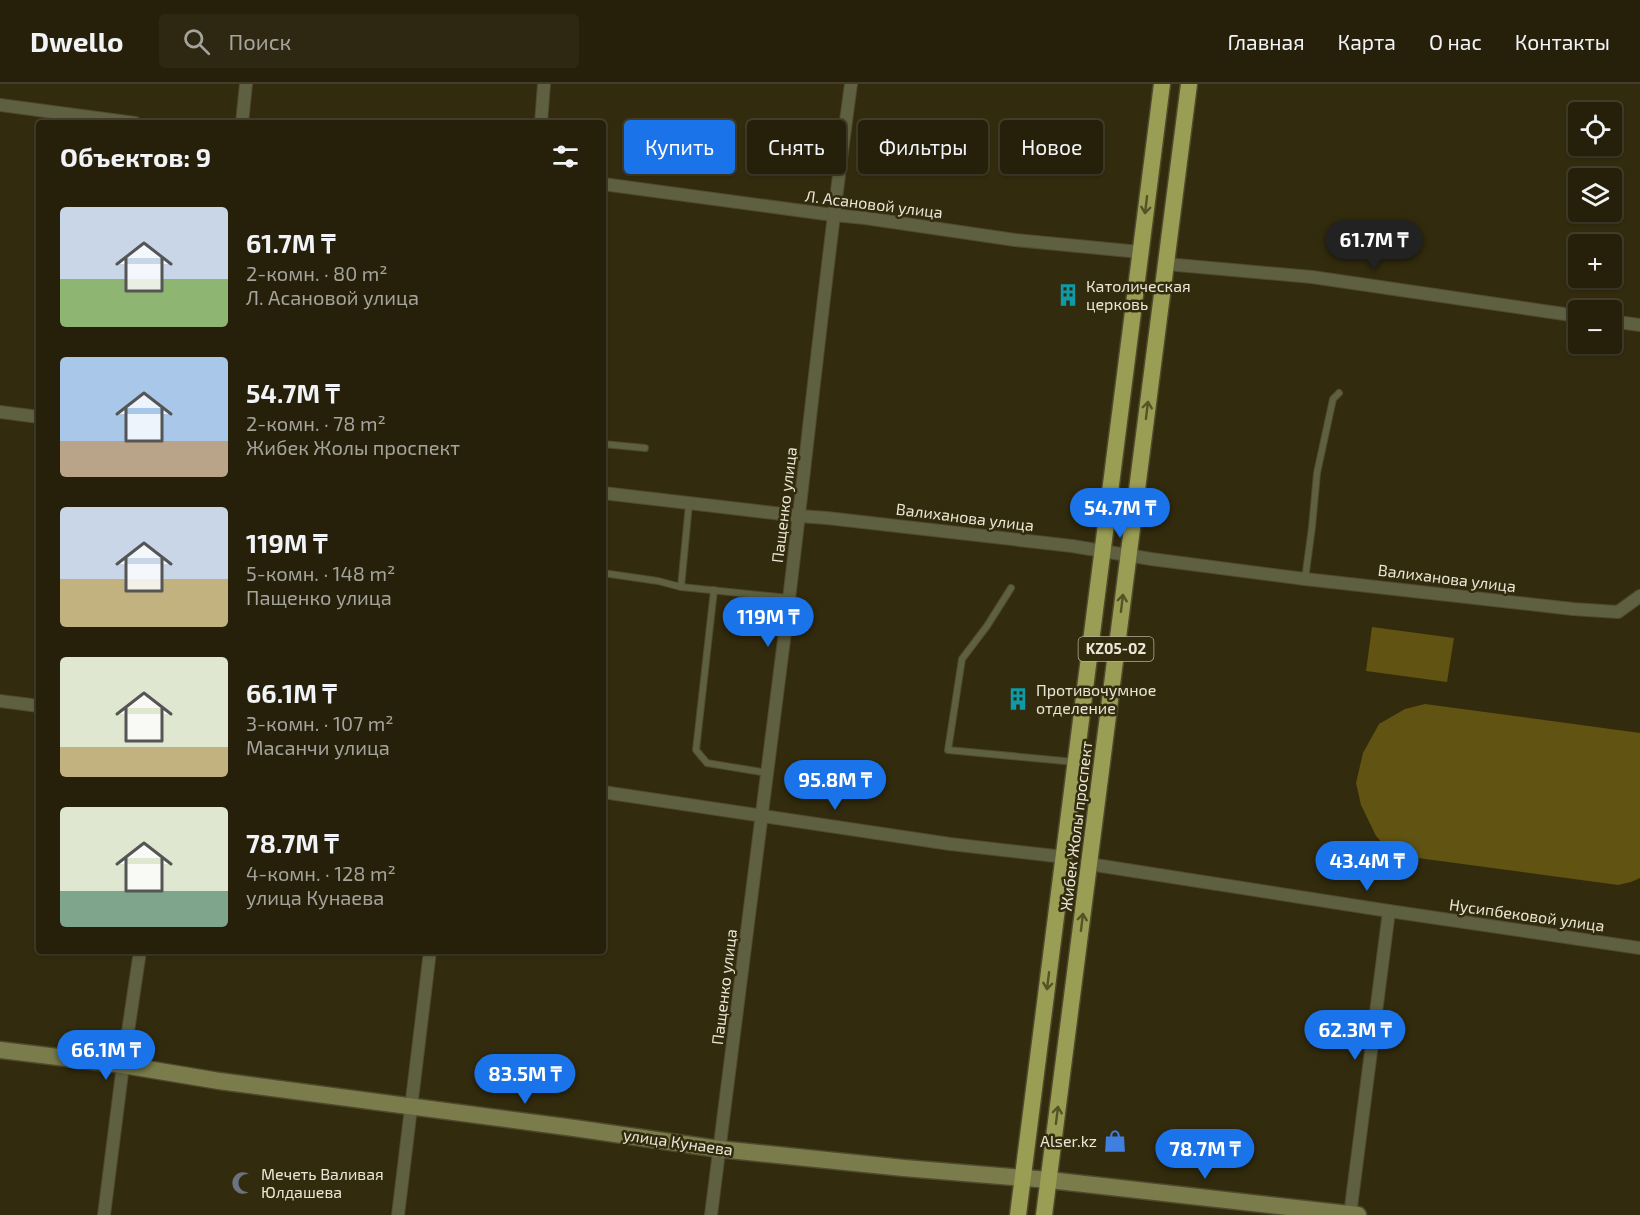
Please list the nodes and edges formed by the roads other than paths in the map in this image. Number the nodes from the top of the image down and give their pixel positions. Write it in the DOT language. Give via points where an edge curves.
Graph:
graph roads {
  1 [pos="246,84"];
  2 [pos="544,84"];
  3 [pos="851,84"];
  4 [pos="1161,84"];
  5 [pos="1189,84"];
  6 [pos="0,105"];
  7 [pos="112,120"];
  8 [pos="242,120"];
  9 [pos="541,120"];
  10 [pos="606,184"];
  11 [pos="833,215"];
  12 [pos="1140,252"];
  13 [pos="1166,264"];
  14 [pos="1568,315"];
  15 [pos="1622,323"];
  16 [pos="1640,326"];
  17 [pos="1339,393"];
  18 [pos="0,412"];
  19 [pos="36,417"];
  20 [pos="606,444"];
  21 [pos="645,448"];
  22 [pos="606,493"];
  23 [pos="689,503"];
  24 [pos="799,516"];
  25 [pos="1102,551"];
  26 [pos="1128,556"];
  27 [pos="606,573"];
  28 [pos="1305,579"];
  29 [pos="681,587"];
  30 [pos="1011,588"];
  31 [pos="714,590"];
  32 [pos="1640,596"];
  33 [pos="789,598"];
  34 [pos="0,701"];
  35 [pos="36,706"];
  36 [pos="1076,762"];
  37 [pos="768,773"];
  38 [pos="606,792"];
  39 [pos="763,816"];
  40 [pos="1064,858"];
  41 [pos="1089,864"];
  42 [pos="1389,911"];
  43 [pos="1640,948"];
  44 [pos="140,954"];
  45 [pos="430,954"];
  46 [pos="0,1050"];
  47 [pos="123,1065"];
  48 [pos="412,1106"];
  49 [pos="719,1149"];
  50 [pos="1023,1178"];
  51 [pos="1049,1180"];
  52 [pos="104,1215"];
  53 [pos="398,1215"];
  54 [pos="711,1215"];
  55 [pos="1018,1215"];
  56 [pos="1044,1215"];
  57 [pos="1351,1215"];
  58 [pos="1358,1215"];
  1 -- 8 [label="street"];
  2 -- 9 [label="street"];
  3 -- 11 [label="street, Пащенко улица"];
  4 -- 12 [label="highway, Жибек Жолы проспект / KZ05-02, one-way"];
  5 -- 13 [label="highway, Жибек Жолы проспект / KZ05-02"];
  6 -- 7 [label="street"];
  10 -- 11 [label="street, Л. Асановой улица"];
  11 -- 12 [label="street, Л. Асановой улица"];
  11 -- 24 [label="street, Пащенко улица"];
  12 -- 25 [label="highway, Жибек Жолы проспект / KZ05-02"];
  13 -- 14 [label="street" via="1312,277"];
  26 -- 13 [label="highway, Жибек Жолы проспект / KZ05-02, one-way"];
  15 -- 16 [label="street"];
  17 -- 28 [label="lane" via="1333,399 1317,473"];
  18 -- 19 [label="street"];
  20 -- 21 [label="lane"];
  22 -- 23 [label="street, Валиханова улица"];
  23 -- 24 [label="street, Валиханова улица"];
  23 -- 29 [label="lane"];
  24 -- 25 [label="street, Валиханова улица"];
  24 -- 33 [label="street, Пащенко улица"];
  25 -- 26 [label="street, Валиханова улица"];
  25 -- 36 [label="highway, Жибек Жолы проспект / KZ05-02"];
  26 -- 28 [label="street, Валиханова улица"];
  41 -- 26 [label="highway, Жибек Жолы проспект / KZ05-02, one-way"];
  27 -- 29 [label="lane"];
  28 -- 32 [label="street, Валиханова улица" via="1618,612"];
  29 -- 31 [label="lane"];
  30 -- 36 [label="lane" via="962,659 948,750"];
  31 -- 33 [label="lane"];
  31 -- 37 [label="lane" via="696,750 707,763"];
  33 -- 37 [label="street, Пащенко улица"];
  34 -- 35 [label="street"];
  36 -- 40 [label="highway, Жибек Жолы проспект / KZ05-02"];
  37 -- 39 [label="street, Пащенко улица"];
  38 -- 39 [label="street"];
  39 -- 40 [label="street"];
  39 -- 49 [label="street, Пащенко улица"];
  40 -- 50 [label="highway, Жибек Жолы проспект / KZ05-02, one-way"];
  41 -- 42 [label="street, Нусипбековой улица"];
  51 -- 41 [label="highway, Жибек Жолы проспект / KZ05-02, one-way"];
  42 -- 43 [label="street, Нусипбековой улица"];
  42 -- 57 [label="street"];
  44 -- 47 [label="street"];
  45 -- 48 [label="street"];
  46 -- 47 [label="main road, улица Кунаева"];
  47 -- 48 [label="main road, улица Кунаева"];
  47 -- 52 [label="street"];
  48 -- 49 [label="main road, улица Кунаева"];
  48 -- 53 [label="street"];
  49 -- 50 [label="main road, улица Кунаева"];
  49 -- 54 [label="street, Пащенко улица"];
  50 -- 51 [label="main road, улица Кунаева"];
  50 -- 55 [label="highway, Жибек Жолы проспект / KZ05-02"];
  51 -- 56 [label="highway, Жибек Жолы проспект / KZ05-02"];
  51 -- 57 [label="main road, улица Кунаева"];
  57 -- 58 [label="main road, улица Кунаева"];
}
